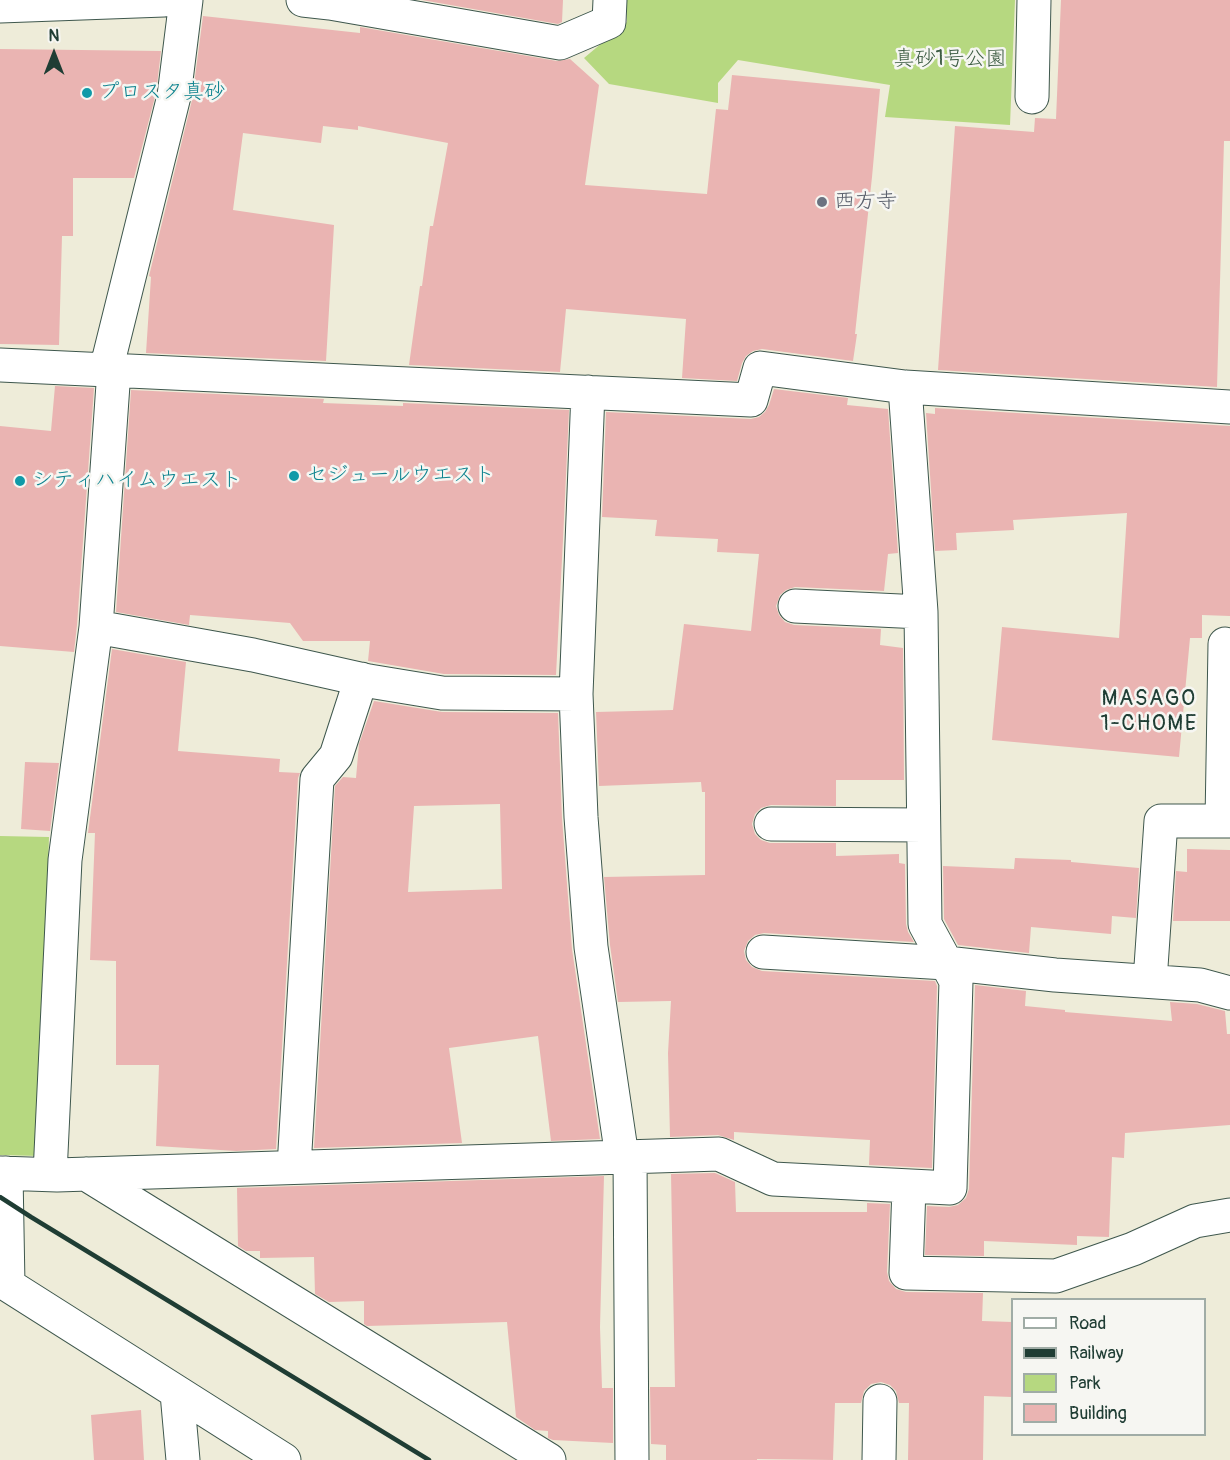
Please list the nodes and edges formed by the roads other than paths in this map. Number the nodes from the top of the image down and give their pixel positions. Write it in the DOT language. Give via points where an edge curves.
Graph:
graph roads {
  1 [pos="164,0"];
  2 [pos="186,0"];
  3 [pos="303,0"];
  4 [pos="610,0"];
  5 [pos="1034,0"];
  6 [pos="0,6"];
  7 [pos="1032,97"];
  8 [pos="0,365"];
  9 [pos="110,370"];
  10 [pos="905,387"];
  11 [pos="588,392"];
  12 [pos="1230,407"];
  13 [pos="795,606"];
  14 [pos="921,612"];
  15 [pos="96,627"];
  16 [pos="1225,644"];
  17 [pos="361,679"];
  18 [pos="576,694"];
  19 [pos="1226,820"];
  20 [pos="771,824"];
  21 [pos="923,825"];
  22 [pos="763,952"];
  23 [pos="946,963"];
  24 [pos="1150,981"];
  25 [pos="1230,993"];
  26 [pos="626,1156"];
  27 [pos="294,1167"];
  28 [pos="3,1173"];
  29 [pos="50,1174"];
  30 [pos="87,1174"];
  31 [pos="909,1187"];
  32 [pos="1230,1215"];
  33 [pos="177,1393"];
  34 [pos="879,1401"];
  35 [pos="183,1460"];
  36 [pos="284,1460"];
  37 [pos="549,1460"];
  38 [pos="632,1460"];
  39 [pos="879,1460"];
  1 -- 6 [label="street"];
  2 -- 9 [label="street" via="174,96"];
  3 -- 4 [label="street" via="560,43 609,22"];
  5 -- 7 [label="street"];
  8 -- 9 [label="street"];
  9 -- 11 [label="street"];
  9 -- 15 [label="street"];
  10 -- 11 [label="street" via="760,368 751,400"];
  10 -- 12 [label="street"];
  10 -- 14 [label="street"];
  11 -- 18 [label="street"];
  13 -- 14 [label="street"];
  14 -- 21 [label="street"];
  15 -- 17 [label="street"];
  15 -- 29 [label="street" via="65,860"];
  16 -- 19 [label="street"];
  17 -- 18 [label="street" via="441,693"];
  17 -- 27 [label="street" via="336,756 317,779"];
  18 -- 26 [label="street" via="591,947"];
  19 -- 24 [label="street" via="1161,820"];
  20 -- 21 [label="street"];
  21 -- 23 [label="street" via="925,924"];
  22 -- 23 [label="street"];
  23 -- 24 [label="street"];
  23 -- 31 [label="street" via="957,981 950,1188"];
  24 -- 25 [label="street" via="1200,985"];
  26 -- 27 [label="street"];
  26 -- 31 [label="street" via="719,1154 773,1179"];
  26 -- 38 [label="street"];
  27 -- 30 [label="street"];
  28 -- 29 [label="street"];
  28 -- 33 [label="street" via="8,1285"];
  29 -- 30 [label="street"];
  30 -- 37 [label="street"];
  31 -- 32 [label="street" via="906,1274 1056,1276 1133,1249 1195,1221"];
  33 -- 35 [label="street"];
  33 -- 36 [label="street"];
  34 -- 39 [label="street"];
}
